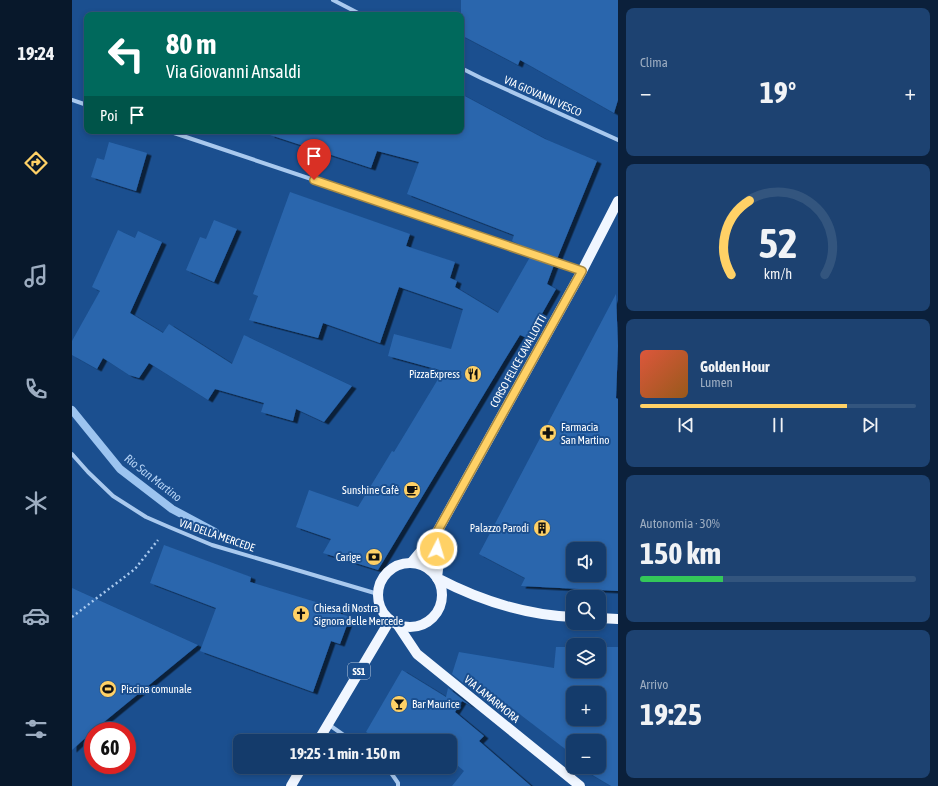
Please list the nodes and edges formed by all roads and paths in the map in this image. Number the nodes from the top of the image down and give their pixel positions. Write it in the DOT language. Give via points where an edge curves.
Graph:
graph roads {
  1 [pos="334,0"];
  2 [pos="356,12"];
  3 [pos="464,70"];
  4 [pos="72,100"];
  5 [pos="84,104"];
  6 [pos="177,134"];
  7 [pos="618,140"];
  8 [pos="618,201"];
  9 [pos="582,271"];
  10 [pos="72,454"];
  11 [pos="169,527"];
  12 [pos="437,532"];
  13 [pos="411,563"];
  14 [pos="437,578"];
  15 [pos="378,594"];
  16 [pos="72,617"];
  17 [pos="566,617"];
  18 [pos="606,618"];
  19 [pos="618,619"];
  20 [pos="394,622"];
  21 [pos="328,724"];
  22 [pos="322,734"];
  23 [pos="342,734"];
  24 [pos="298,774"];
  25 [pos="392,774"];
  26 [pos="291,786"];
  27 [pos="398,786"];
  28 [pos="580,786"];
  1 -- 2 [label="street"];
  3 -- 7 [label="street, VIA GIOVANNI VESCO"];
  4 -- 5 [label="street"];
  6 -- 9 [label="street"];
  8 -- 9 [label="main road, CORSO FELICE CAVALLOTTI"];
  9 -- 12 [label="main road, CORSO FELICE CAVALLOTTI"];
  10 -- 11 [label="street, VIA DELLA MERCEDE" via="113,496 146,517"];
  11 -- 15 [label="street, VIA DELLA MERCEDE" via="212,545"];
  11 -- 16 [label="path" via="135,569"];
  12 -- 13 [label="main road, CORSO FELICE CAVALLOTTI"];
  12 -- 14 [label="main road"];
  13 -- 14 [label="main road" via="430,570"];
  13 -- 15 [label="main road" via="402,564 387,572"];
  14 -- 17 [label="main road" via="488,601"];
  14 -- 20 [label="main road" via="442,597 434,616 417,626 407,627"];
  15 -- 20 [label="main road" via="384,613"];
  18 -- 19 [label="main road"];
  20 -- 21 [label="main road, SS1"];
  20 -- 28 [label="main road, VIA LAMARMORA" via="417,654"];
  21 -- 22 [label="main road, SS1"];
  21 -- 23 [label="street"];
  24 -- 26 [label="main road"];
  25 -- 27 [label="street"];
}
